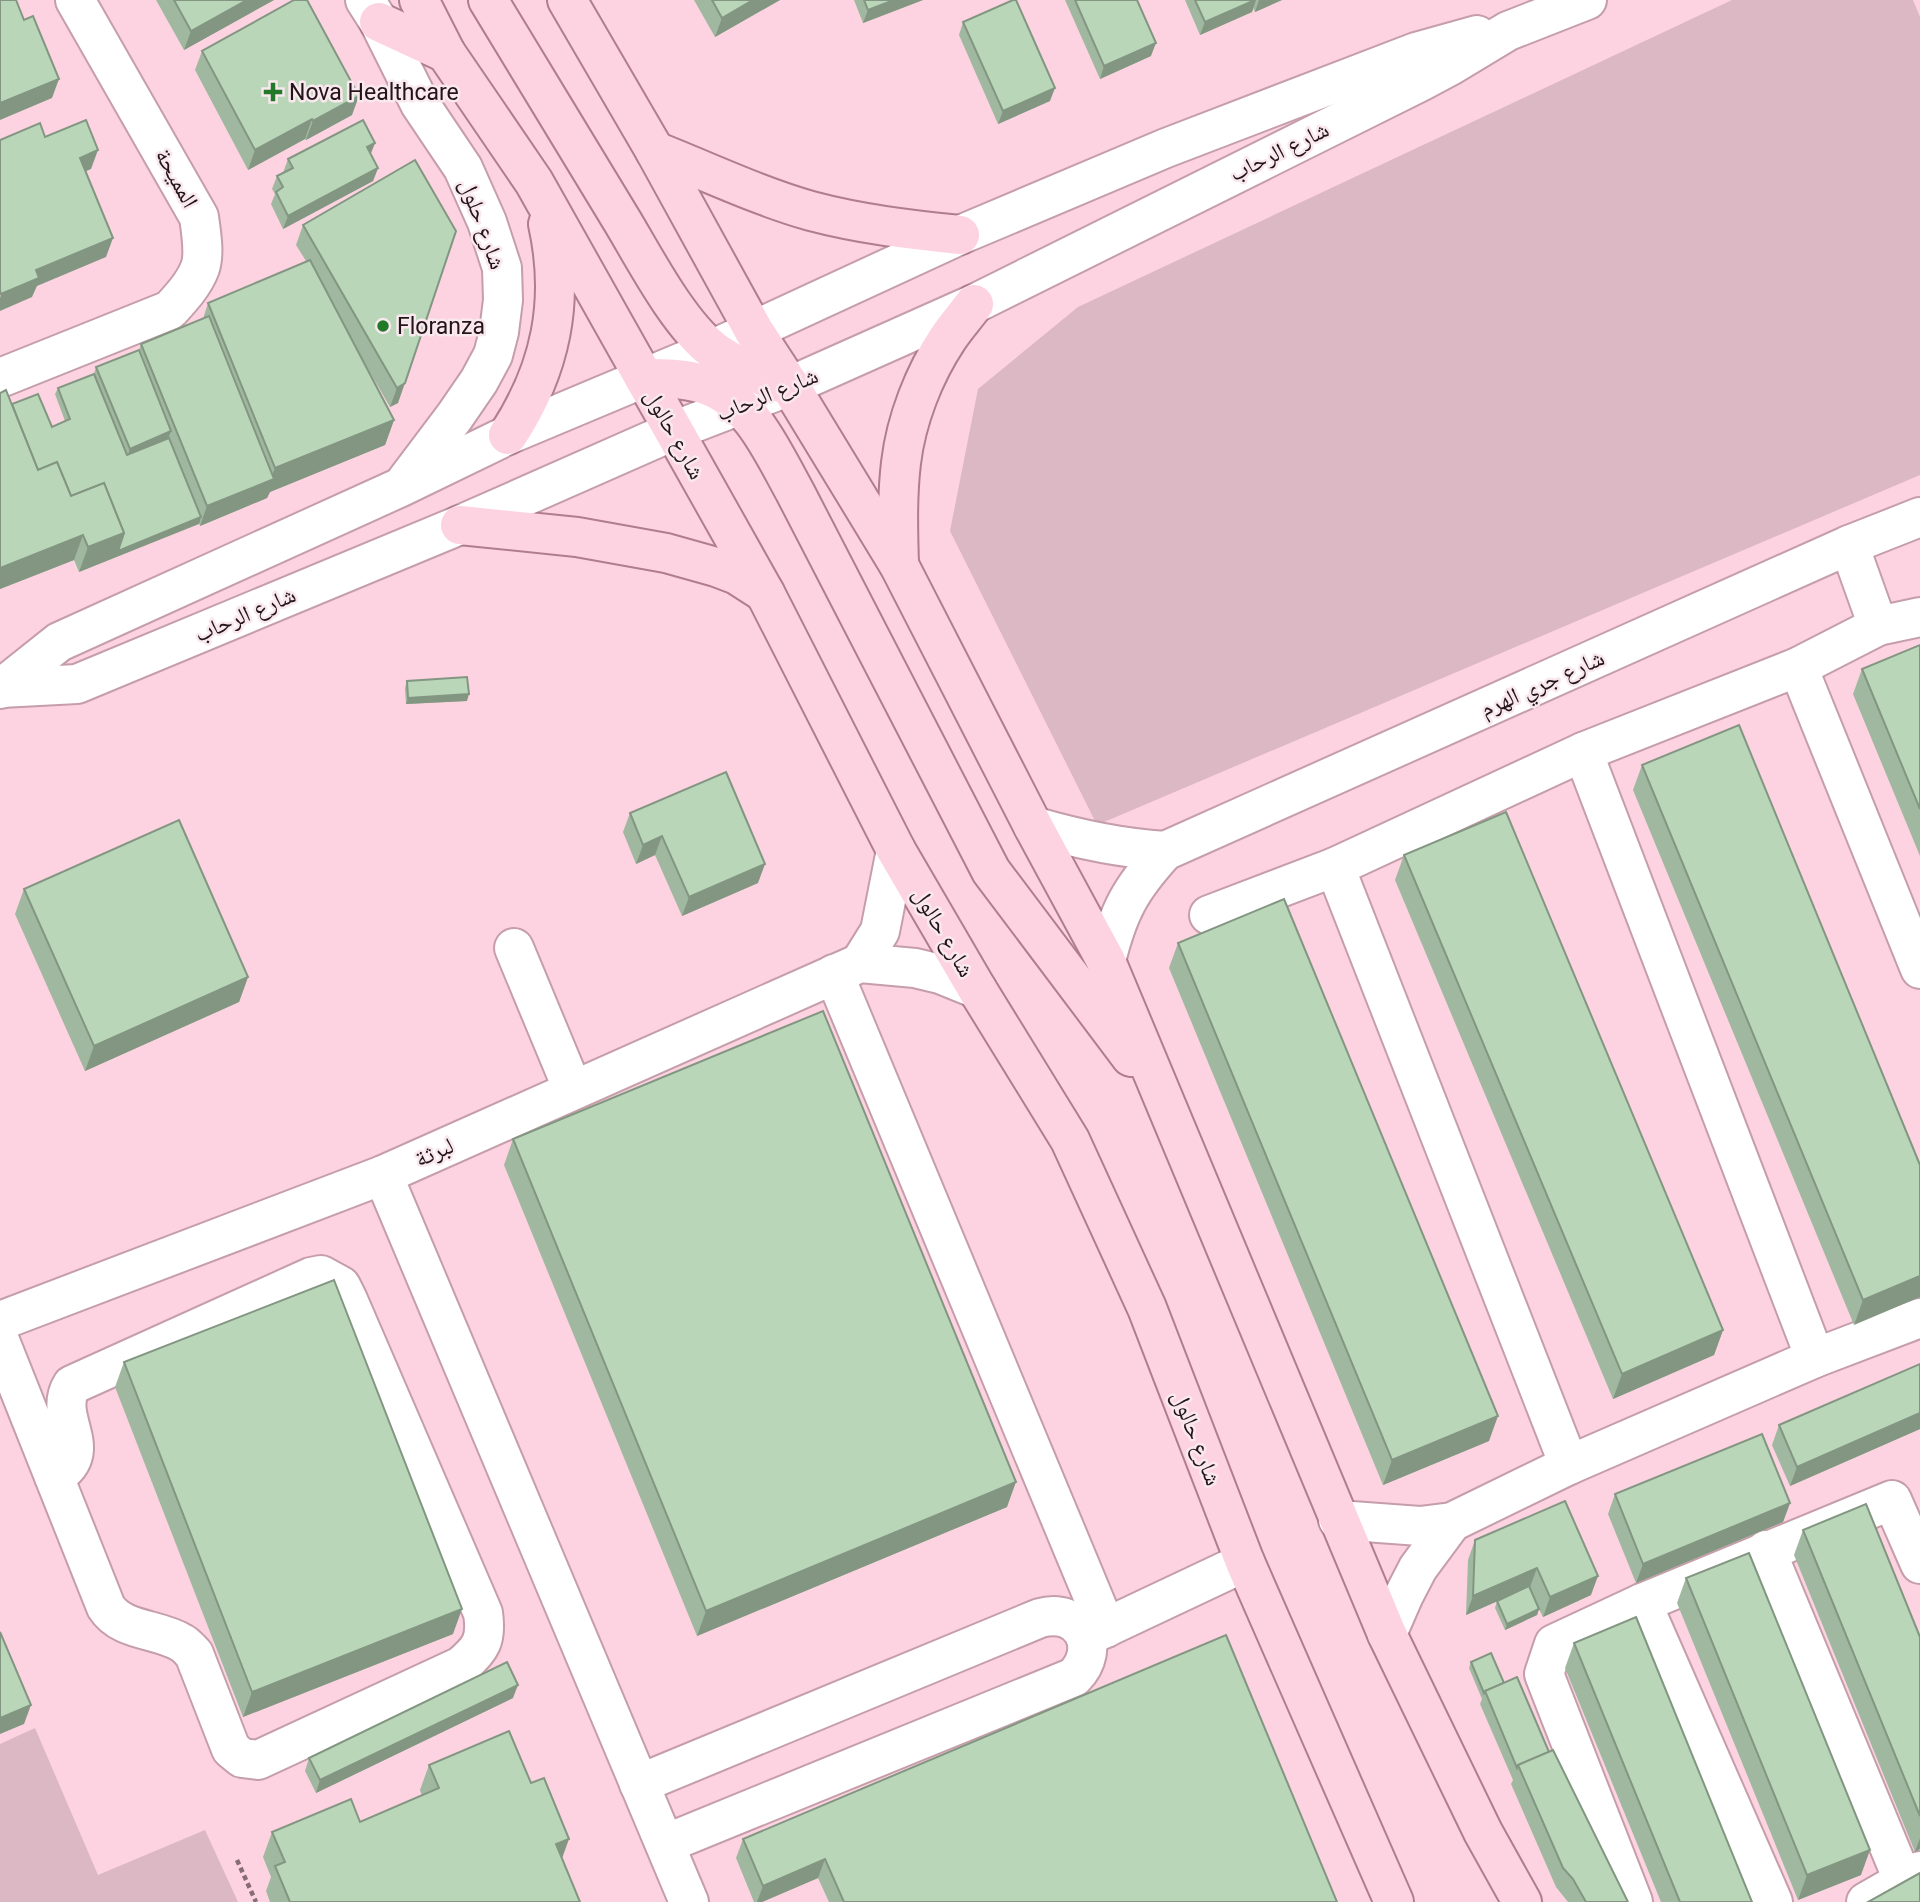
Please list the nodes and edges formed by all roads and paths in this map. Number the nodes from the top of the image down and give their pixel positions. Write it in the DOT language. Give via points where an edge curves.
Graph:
graph roads {
  1 [pos="75,0"];
  2 [pos="419,0"];
  3 [pos="488,0"];
  4 [pos="566,0"];
  5 [pos="1587,0"];
  6 [pos="372,11"];
  7 [pos="1508,32"];
  8 [pos="446,53"];
  9 [pos="655,151"];
  10 [pos="534,182"];
  11 [pos="960,235"];
  12 [pos="974,304"];
  13 [pos="754,331"];
  14 [pos="713,349"];
  15 [pos="0,378"];
  16 [pos="644,378"];
  17 [pos="790,386"];
  18 [pos="741,405"];
  19 [pos="673,431"];
  20 [pos="508,435"];
  21 [pos="401,487"];
  22 [pos="1920,517"];
  23 [pos="460,525"];
  24 [pos="1849,545"];
  25 [pos="899,565"];
  26 [pos="765,593"];
  27 [pos="1920,618"];
  28 [pos="1878,626"];
  29 [pos="1798,667"];
  30 [pos="0,688"];
  31 [pos="1583,752"];
  32 [pos="1033,826"];
  33 [pos="896,850"];
  34 [pos="1165,851"];
  35 [pos="1335,867"];
  36 [pos="1209,915"];
  37 [pos="514,948"];
  38 [pos="1106,961"];
  39 [pos="847,968"];
  40 [pos="1920,969"];
  41 [pos="977,989"];
  42 [pos="573,1090"];
  43 [pos="1166,1102"];
  44 [pos="383,1175"];
  45 [pos="1920,1318"];
  46 [pos="0,1321"];
  47 [pos="0,1341"];
  48 [pos="1815,1358"];
  49 [pos="1569,1465"];
  50 [pos="54,1477"];
  51 [pos="1338,1520"];
  52 [pos="1452,1522"];
  53 [pos="1766,1550"];
  54 [pos="1245,1562"];
  55 [pos="1920,1564"];
  56 [pos="1642,1603"];
  57 [pos="1096,1632"];
  58 [pos="1387,1634"];
  59 [pos="639,1784"];
  60 [pos="1368,1841"];
  61 [pos="665,1844"];
  62 [pos="237,1860"];
  63 [pos="1912,1876"];
  64 [pos="256,1902"];
  65 [pos="689,1902"];
  66 [pos="1394,1902"];
  67 [pos="1409,1902"];
  68 [pos="1522,1902"];
  69 [pos="1633,1902"];
  70 [pos="1773,1902"];
  71 [pos="1866,1902"];
  1 -- 15 [label="street, المميحة" via="200,217 200,267 170,310"];
  2 -- 8 [label="main road, شارع حالول"];
  3 -- 14 [label="main road" via="675,305"];
  4 -- 9 [label="main road"];
  5 -- 7 [label="street, شارع الرحاب"];
  6 -- 8 [label="main road"];
  6 -- 21 [label="street, شارع حلول" via="420,104 463,168 502,268 503,300 493,355 455,416"];
  7 -- 11 [label="street, شارع الرحاب" via="1416,52 1167,148"];
  7 -- 12 [label="street, شارع الرحاب" via="1420,82"];
  8 -- 10 [label="main road, شارع حالول"];
  9 -- 11 [label="main road" via="811,211 874,225"];
  9 -- 13 [label="main road"];
  10 -- 16 [label="main road, شارع حالول"];
  10 -- 20 [label="main road" via="555,263 556,299 540,375"];
  11 -- 13 [label="street, شارع الرحاب"];
  12 -- 17 [label="street, شارع الرحاب"];
  12 -- 25 [label="main road" via="930,369 912,416 901,460"];
  13 -- 14 [label="street, شارع الرحاب"];
  13 -- 17 [label="main road"];
  14 -- 16 [label="street, شارع الرحاب"];
  14 -- 17 [label="main road"];
  16 -- 18 [label="main road" via="705,384"];
  16 -- 19 [label="main road, شارع حالول"];
  16 -- 20 [label="street, شارع الرحاب"];
  17 -- 18 [label="street, شارع الرحاب"];
  17 -- 25 [label="main road"];
  18 -- 19 [label="street, شارع الرحاب"];
  18 -- 43 [label="main road" via="795,492 991,871"];
  19 -- 23 [label="street, شارع الرحاب"];
  19 -- 26 [label="main road, شارع حالول"];
  20 -- 21 [label="street, شارع الرحاب"];
  21 -- 30 [label="street, شارع الرحاب" via="58,642"];
  22 -- 24 [label="street, شارع جري الهرم"];
  23 -- 26 [label="main road" via="577,537 666,553 737,575"];
  23 -- 30 [label="street, شارع الرحاب" via="76,684"];
  24 -- 28 [label="street"];
  24 -- 34 [label="street, شارع جري الهرم"];
  25 -- 32 [label="main road"];
  26 -- 33 [label="main road, شارع حالول"];
  27 -- 28 [label="street"];
  28 -- 29 [label="street"];
  29 -- 31 [label="street"];
  29 -- 40 [label="street"];
  31 -- 35 [label="street"];
  31 -- 48 [label="street"];
  32 -- 34 [label="street, شارع جري الهرم" via="1103,845"];
  32 -- 38 [label="main road"];
  33 -- 39 [label="street" via="880,931"];
  33 -- 41 [label="main road, شارع حالول"];
  34 -- 38 [label="street, شارع جري الهرم" via="1126,901"];
  35 -- 36 [label="street"];
  35 -- 49 [label="street"];
  37 -- 42 [label="street"];
  38 -- 43 [label="main road"];
  39 -- 41 [label="street" via="928,971"];
  39 -- 42 [label="street, لبرثة"];
  39 -- 57 [label="street"];
  41 -- 54 [label="main road, شارع حالول" via="1070,1140 1147,1308"];
  42 -- 44 [label="street, لبرثة"];
  43 -- 51 [label="main road"];
  44 -- 46 [label="street, لبرثة"];
  44 -- 59 [label="street"];
  45 -- 48 [label="street"];
  47 -- 50 [label="street"];
  48 -- 49 [label="street"];
  49 -- 52 [label="street"];
  50 -- 50 [label="street" via="111,1615 184,1644 194,1654 231,1749 242,1758 258,1760 461,1666 482,1642 483,1613 348,1300 341,1286 321,1275 72,1385 66,1411 74,1442 72,1462"];
  51 -- 52 [label="street" via="1420,1525"];
  51 -- 58 [label="main road"];
  52 -- 58 [label="street" via="1418,1568"];
  53 -- 55 [label="street" via="1892,1500"];
  53 -- 56 [label="street"];
  53 -- 63 [label="street"];
  54 -- 57 [label="street"];
  54 -- 60 [label="main road, شارع حالول"];
  56 -- 69 [label="street" via="1554,1644 1544,1674"];
  56 -- 70 [label="street"];
  57 -- 59 [label="street" via="1062,1616 1040,1618"];
  57 -- 61 [label="street" via="1087,1659 1074,1677"];
  58 -- 68 [label="main road"];
  59 -- 61 [label="street"];
  60 -- 66 [label="main road, شارع حالول"];
  60 -- 67 [label="main road"];
  61 -- 65 [label="street"];
  62 -- 64 [label="path"];
  63 -- 71 [label="street"];
}
